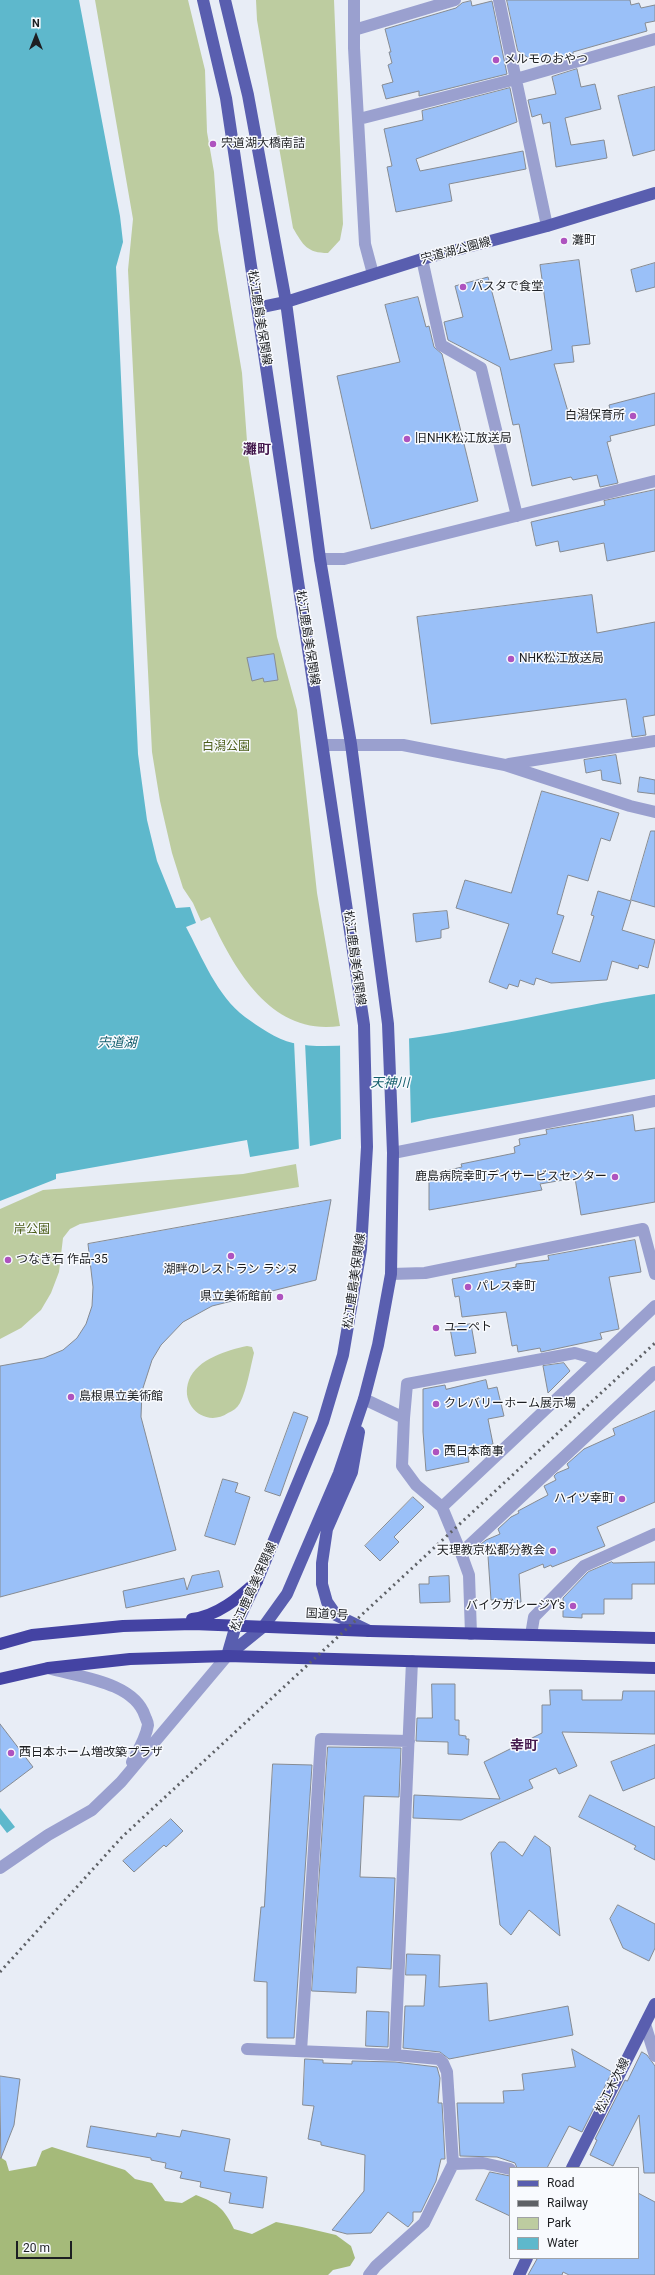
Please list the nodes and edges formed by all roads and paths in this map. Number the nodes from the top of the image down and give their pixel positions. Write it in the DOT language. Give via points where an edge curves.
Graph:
graph roads {
  1 [pos="203,0"];
  2 [pos="225,0"];
  3 [pos="354,0"];
  4 [pos="455,0"];
  5 [pos="499,0"];
  6 [pos="354,30"];
  7 [pos="655,39"];
  8 [pos="516,79"];
  9 [pos="358,119"];
  10 [pos="655,193"];
  11 [pos="547,226"];
  12 [pos="422,259"];
  13 [pos="373,274"];
  14 [pos="286,302"];
  15 [pos="258,308"];
  16 [pos="655,481"];
  17 [pos="517,516"];
  18 [pos="320,559"];
  19 [pos="655,741"];
  20 [pos="351,744"];
  21 [pos="323,745"];
  22 [pos="506,765"];
  23 [pos="655,812"];
  24 [pos="655,1101"];
  25 [pos="393,1152"];
  26 [pos="391,1274"];
  27 [pos="655,1274"];
  28 [pos="655,1306"];
  29 [pos="597,1359"];
  30 [pos="655,1372"];
  31 [pos="364,1399"];
  32 [pos="404,1418"];
  33 [pos="442,1507"];
  34 [pos="655,1534"];
  35 [pos="461,1553"];
  36 [pos="257,1581"];
  37 [pos="151,1625"];
  38 [pos="236,1625"];
  39 [pos="264,1626"];
  40 [pos="370,1632"];
  41 [pos="471,1634"];
  42 [pos="531,1635"];
  43 [pos="655,1638"];
  44 [pos="0,1644"];
  45 [pos="227,1656"];
  46 [pos="412,1661"];
  47 [pos="48,1668"];
  48 [pos="655,1668"];
  49 [pos="0,1679"];
  50 [pos="409,1742"];
  51 [pos="121,1782"];
  52 [pos="0,1868"];
  53 [pos="655,2004"];
  54 [pos="645,2024"];
  55 [pos="247,2049"];
  56 [pos="301,2050"];
  57 [pos="395,2055"];
  58 [pos="655,2056"];
  59 [pos="453,2164"];
  60 [pos="573,2167"];
  61 [pos="509,2169"];
  62 [pos="527,2259"];
  63 [pos="369,2275"];
  64 [pos="519,2275"];
  1 -- 15 [label="main road, 松江鹿島美保関線" via="226,98"];
  2 -- 14 [label="main road, 松江鹿島美保関線" via="248,95"];
  3 -- 6 [label="street"];
  4 -- 6 [label="street"];
  5 -- 8 [label="street"];
  6 -- 9 [label="street"];
  7 -- 8 [label="street"];
  8 -- 9 [label="street"];
  8 -- 11 [label="street"];
  9 -- 13 [label="street" via="365,244"];
  10 -- 11 [label="main road, 宍道湖公園線"];
  11 -- 12 [label="main road, 宍道湖公園線"];
  12 -- 13 [label="main road, 宍道湖公園線"];
  12 -- 17 [label="street" via="441,345 481,368"];
  13 -- 14 [label="main road, 宍道湖公園線"];
  14 -- 15 [label="main road, 宍道湖公園線"];
  14 -- 18 [label="main road, 松江鹿島美保関線"];
  15 -- 21 [label="main road, 松江鹿島美保関線"];
  16 -- 17 [label="street"];
  17 -- 18 [label="street" via="344,559"];
  18 -- 20 [label="main road, 松江鹿島美保関線"];
  19 -- 22 [label="street"];
  20 -- 21 [label="street"];
  20 -- 22 [label="street" via="403,745"];
  20 -- 25 [label="main road, 松江鹿島美保関線" via="388,1024"];
  21 -- 36 [label="main road, 松江鹿島美保関線" via="364,1025 367,1147 361,1249 343,1355 323,1422"];
  22 -- 23 [label="street"];
  24 -- 25 [label="street"];
  25 -- 26 [label="main road, 松江鹿島美保関線"];
  26 -- 27 [label="street" via="425,1273 643,1229"];
  26 -- 31 [label="main road, 松江鹿島美保関線" via="378,1345"];
  28 -- 29 [label="street"];
  29 -- 32 [label="street" via="575,1352 407,1384"];
  29 -- 33 [label="street"];
  30 -- 35 [label="street"];
  31 -- 32 [label="street"];
  31 -- 39 [label="main road, 松江鹿島美保関線" via="338,1473 288,1594"];
  31 -- 40 [label="main road" via="352,1472 328,1529 322,1563 322,1584 328,1602 336,1614"];
  32 -- 33 [label="street" via="402,1466 416,1485"];
  33 -- 35 [label="street"];
  34 -- 42 [label="street" via="584,1566 534,1617"];
  35 -- 41 [label="street" via="468,1575"];
  36 -- 37 [label="highway" via="238,1599 203,1618"];
  36 -- 38 [label="main road, 松江鹿島美保関線"];
  37 -- 38 [label="highway, 国道9号"];
  37 -- 44 [label="highway, 国道9号" via="32,1635"];
  38 -- 39 [label="highway, 国道9号"];
  38 -- 45 [label="main road, 松江鹿島美保関線"];
  39 -- 40 [label="highway, 国道9号"];
  39 -- 45 [label="main road, 松江鹿島美保関線"];
  40 -- 41 [label="highway, 国道9号"];
  41 -- 42 [label="highway, 国道9号"];
  42 -- 43 [label="highway, 国道9号"];
  45 -- 46 [label="highway"];
  45 -- 47 [label="highway" via="130,1659"];
  45 -- 51 [label="street"];
  46 -- 48 [label="highway"];
  46 -- 50 [label="street"];
  47 -- 49 [label="highway"];
  47 -- 51 [label="street" via="117,1687 135,1698 144,1711 148,1724 141,1746"];
  50 -- 56 [label="street" via="321,1739"];
  50 -- 57 [label="street"];
  51 -- 52 [label="street" via="92,1810 48,1835"];
  53 -- 54 [label="main road, 松江木次線"];
  54 -- 58 [label="street"];
  54 -- 60 [label="main road, 松江木次線"];
  55 -- 56 [label="street"];
  56 -- 57 [label="street"];
  57 -- 59 [label="street" via="435,2057 443,2063 447,2072"];
  59 -- 61 [label="street" via="483,2163"];
  59 -- 63 [label="street" via="424,2223"];
  62 -- 64 [label="main road"];
}
